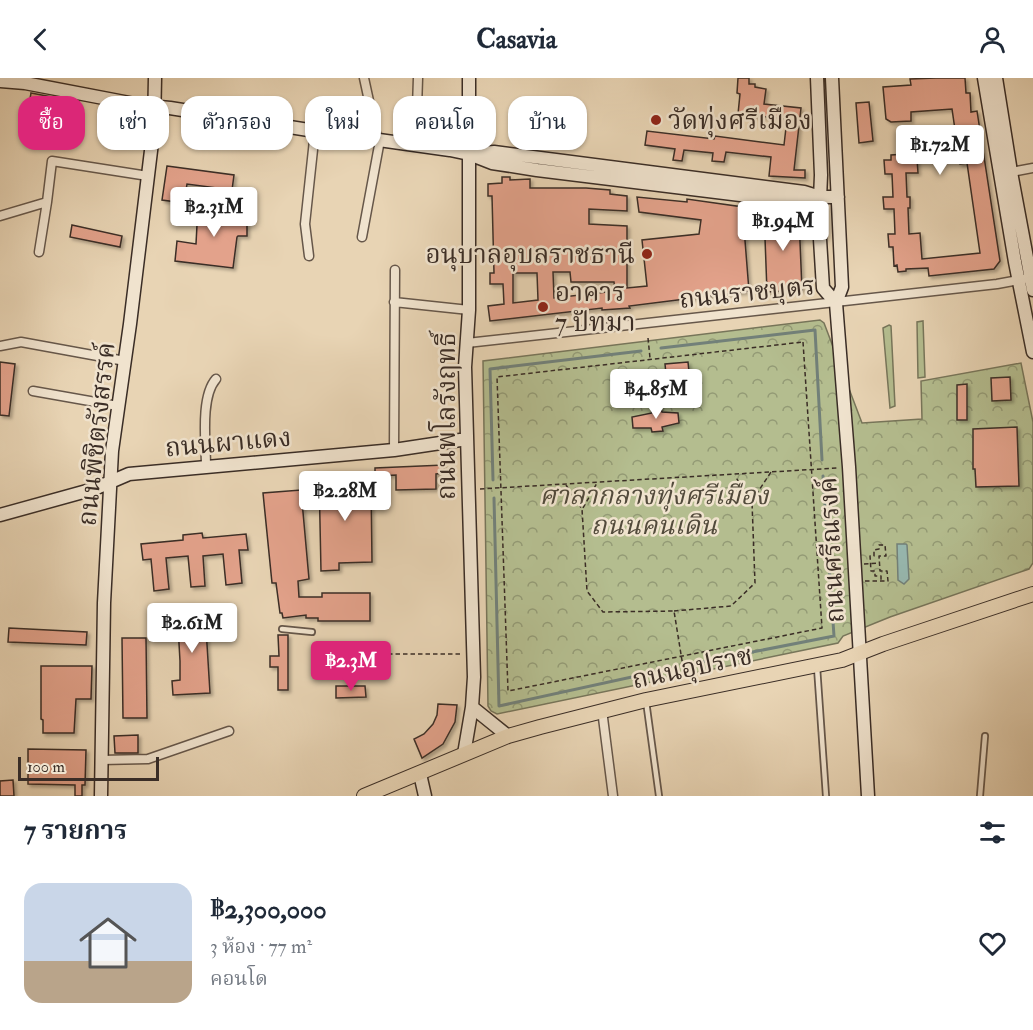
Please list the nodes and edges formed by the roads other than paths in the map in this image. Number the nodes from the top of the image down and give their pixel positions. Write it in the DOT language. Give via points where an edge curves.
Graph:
graph roads {
  1 [pos="155,78"];
  2 [pos="364,78"];
  3 [pos="418,78"];
  4 [pos="470,78"];
  5 [pos="817,78"];
  6 [pos="832,78"];
  7 [pos="984,78"];
  8 [pos="996,78"];
  9 [pos="0,81"];
  10 [pos="99,96"];
  11 [pos="155,96"];
  12 [pos="368,96"];
  13 [pos="417,96"];
  14 [pos="169,108"];
  15 [pos="305,129"];
  16 [pos="151,150"];
  17 [pos="313,150"];
  18 [pos="375,150"];
  19 [pos="443,150"];
  20 [pos="469,154"];
  21 [pos="1033,168"];
  22 [pos="1005,174"];
  23 [pos="148,176"];
  24 [pos="820,197"];
  25 [pos="838,197"];
  26 [pos="47,202"];
  27 [pos="0,216"];
  28 [pos="362,237"];
  29 [pos="39,252"];
  30 [pos="309,256"];
  31 [pos="394,270"];
  32 [pos="1029,281"];
  33 [pos="394,302"];
  34 [pos="836,303"];
  35 [pos="469,310"];
  36 [pos="467,343"];
  37 [pos="0,346"];
  38 [pos="1033,352"];
  39 [pos="125,361"];
  40 [pos="216,379"];
  41 [pos="33,391"];
  42 [pos="118,406"];
  43 [pos="466,439"];
  44 [pos="394,450"];
  45 [pos="206,466"];
  46 [pos="110,482"];
  47 [pos="0,516"];
  48 [pos="1033,594"];
  49 [pos="282,629"];
  50 [pos="312,632"];
  51 [pos="859,654"];
  52 [pos="817,666"];
  53 [pos="646,700"];
  54 [pos="472,707"];
  55 [pos="602,710"];
  56 [pos="230,731"];
  57 [pos="508,736"];
  58 [pos="985,736"];
  59 [pos="464,754"];
  60 [pos="101,760"];
  61 [pos="420,774"];
  62 [pos="101,796"];
  63 [pos="364,796"];
  64 [pos="425,796"];
  65 [pos="613,796"];
  66 [pos="659,796"];
  67 [pos="826,796"];
  68 [pos="868,796"];
  69 [pos="980,796"];
  1 -- 11 [label="street, ถนนพิชิตรังสรรค์"];
  2 -- 12 [label="street"];
  3 -- 13 [label="street"];
  4 -- 20 [label="street, ถนนพโลรังฤทธิ์"];
  5 -- 24 [label="street, ถนนศรีณรงค์"];
  6 -- 25 [label="street, ถนนศรีณรงค์"];
  7 -- 22 [label="street"];
  8 -- 22 [label="street"];
  9 -- 10 [label="street"];
  14 -- 15 [label="street"];
  16 -- 23 [label="street, ถนนพิชิตรังสรรค์"];
  17 -- 30 [label="street" via="305,224"];
  18 -- 28 [label="street"];
  19 -- 20 [label="street"];
  20 -- 24 [label="street" via="494,152 625,176 804,192"];
  20 -- 35 [label="street, ถนนพโลรังฤทธิ์"];
  21 -- 22 [label="street"];
  22 -- 32 [label="street"];
  23 -- 26 [label="street" via="52,162"];
  23 -- 39 [label="street, ถนนพิชิตรังสรรค์"];
  24 -- 25 [label="street"];
  24 -- 34 [label="street, ถนนศรีณรงค์" via="823,288"];
  25 -- 34 [label="street, ถนนศรีณรงค์" via="842,287"];
  26 -- 27 [label="street"];
  26 -- 29 [label="street"];
  31 -- 33 [label="street"];
  32 -- 34 [label="street, ถนนราชบุตร"];
  32 -- 38 [label="street"];
  33 -- 35 [label="street"];
  33 -- 44 [label="street"];
  34 -- 36 [label="street, ถนนราชบุตร"];
  34 -- 51 [label="street, ถนนศรีณรงค์"];
  35 -- 36 [label="street, ถนนพโลรังฤทธิ์"];
  36 -- 43 [label="street, ถนนพโลรังฤทธิ์"];
  37 -- 39 [label="street" via="21,342"];
  39 -- 42 [label="street, ถนนพิชิตรังสรรค์"];
  40 -- 45 [label="street" via="206,414"];
  41 -- 42 [label="street"];
  42 -- 46 [label="street, ถนนพิชิตรังสรรค์"];
  43 -- 44 [label="street, ถนนผาแดง"];
  43 -- 54 [label="street, ถนนพโลรังฤทธิ์"];
  44 -- 45 [label="street, ถนนผาแดง"];
  45 -- 46 [label="street, ถนนผาแดง" via="129,474"];
  46 -- 47 [label="street, ถนนผาแดง"];
  46 -- 60 [label="street, ถนนพิชิตรังสรรค์"];
  48 -- 51 [label="main road, ถนนอุปราช"];
  49 -- 50 [label="lane"];
  51 -- 52 [label="main road, ถนนอุปราช"];
  51 -- 68 [label="street, ถนนศรีณรงค์"];
  52 -- 53 [label="main road, ถนนอุปราช"];
  52 -- 67 [label="lane"];
  53 -- 55 [label="main road, ถนนอุปราช"];
  53 -- 66 [label="lane"];
  54 -- 57 [label="street"];
  54 -- 59 [label="street, ถนนพโลรังฤทธิ์"];
  55 -- 57 [label="main road, ถนนอุปราช"];
  55 -- 65 [label="street"];
  56 -- 60 [label="street" via="148,759"];
  57 -- 59 [label="main road, ถนนอุปราช"];
  58 -- 69 [label="lane"];
  59 -- 61 [label="main road, ถนนอุปราช"];
  60 -- 62 [label="street, ถนนพิชิตรังสรรค์"];
  61 -- 63 [label="main road, ถนนอุปราช"];
  61 -- 64 [label="street"];
}
